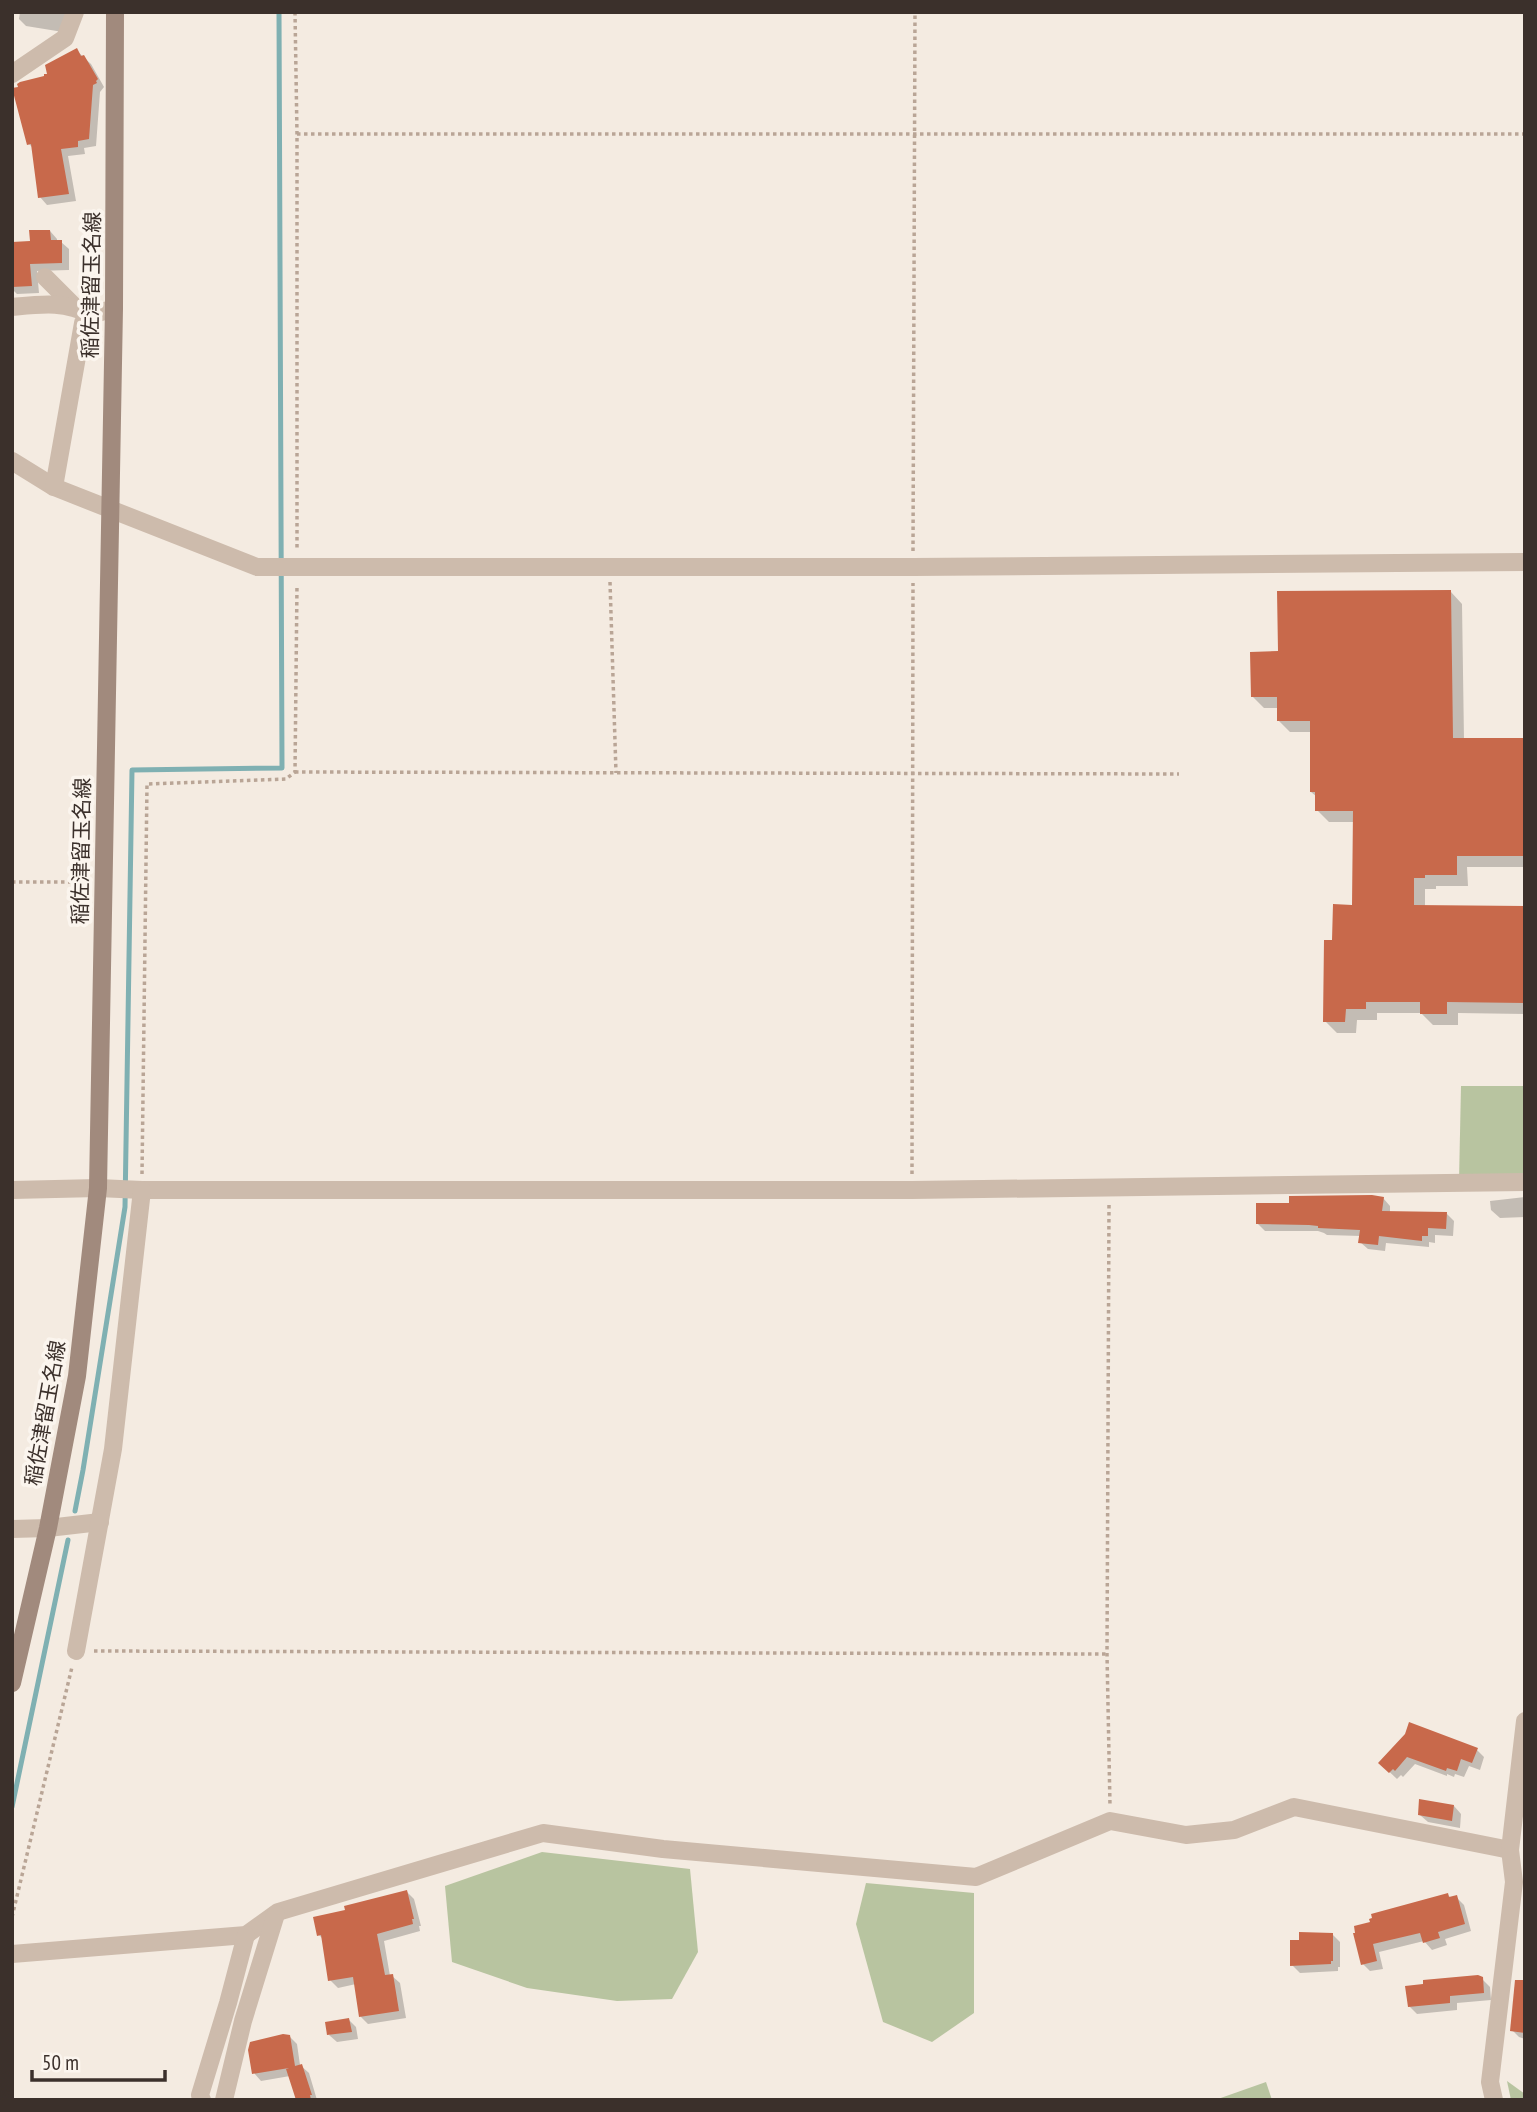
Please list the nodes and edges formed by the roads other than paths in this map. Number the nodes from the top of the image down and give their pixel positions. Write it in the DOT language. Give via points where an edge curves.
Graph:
graph roads {
  1 [pos="75,12"];
  2 [pos="115,12"];
  3 [pos="12,74"];
  4 [pos="44,277"];
  5 [pos="74,306"];
  6 [pos="12,307"];
  7 [pos="114,308"];
  8 [pos="92,315"];
  9 [pos="12,461"];
  10 [pos="54,487"];
  11 [pos="111,509"];
  12 [pos="1525,562"];
  13 [pos="1525,1182"];
  14 [pos="100,1188"];
  15 [pos="12,1189"];
  16 [pos="142,1190"];
  17 [pos="100,1522"];
  18 [pos="48,1528"];
  19 [pos="12,1529"];
  20 [pos="76,1651"];
  21 [pos="12,1683"];
  22 [pos="1525,1721"];
  23 [pos="1510,1850"];
  24 [pos="1520,1887"];
  25 [pos="276,1914"];
  26 [pos="246,1935"];
  27 [pos="12,1954"];
  28 [pos="202,2100"];
  29 [pos="224,2100"];
  30 [pos="1494,2100"];
  1 -- 3 [label="street" via="65,38"];
  2 -- 7 [label="main road, 稲佐津留玉名線"];
  4 -- 5 [label="street"];
  5 -- 6 [label="street"];
  5 -- 8 [label="street"];
  7 -- 8 [label="street"];
  7 -- 11 [label="main road, 稲佐津留玉名線"];
  8 -- 10 [label="street" via="83,323"];
  9 -- 10 [label="street"];
  10 -- 11 [label="street"];
  11 -- 12 [label="street" via="257,567"];
  11 -- 14 [label="main road, 稲佐津留玉名線"];
  13 -- 16 [label="street" via="1110,1189"];
  14 -- 15 [label="street"];
  14 -- 16 [label="street"];
  14 -- 18 [label="main road, 稲佐津留玉名線" via="77,1376"];
  16 -- 17 [label="street" via="113,1449"];
  17 -- 18 [label="street"];
  17 -- 20 [label="street"];
  18 -- 19 [label="street"];
  18 -- 21 [label="main road, 稲佐津留玉名線"];
  22 -- 23 [label="street"];
  23 -- 24 [label="street"];
  23 -- 25 [label="street" via="1294,1807 1234,1830 1186,1835 1110,1821 976,1877 663,1850 543,1833"];
  24 -- 30 [label="street" via="1490,2081"];
  25 -- 26 [label="street"];
  25 -- 29 [label="street"];
  26 -- 27 [label="street"];
  26 -- 28 [label="street"];
}
